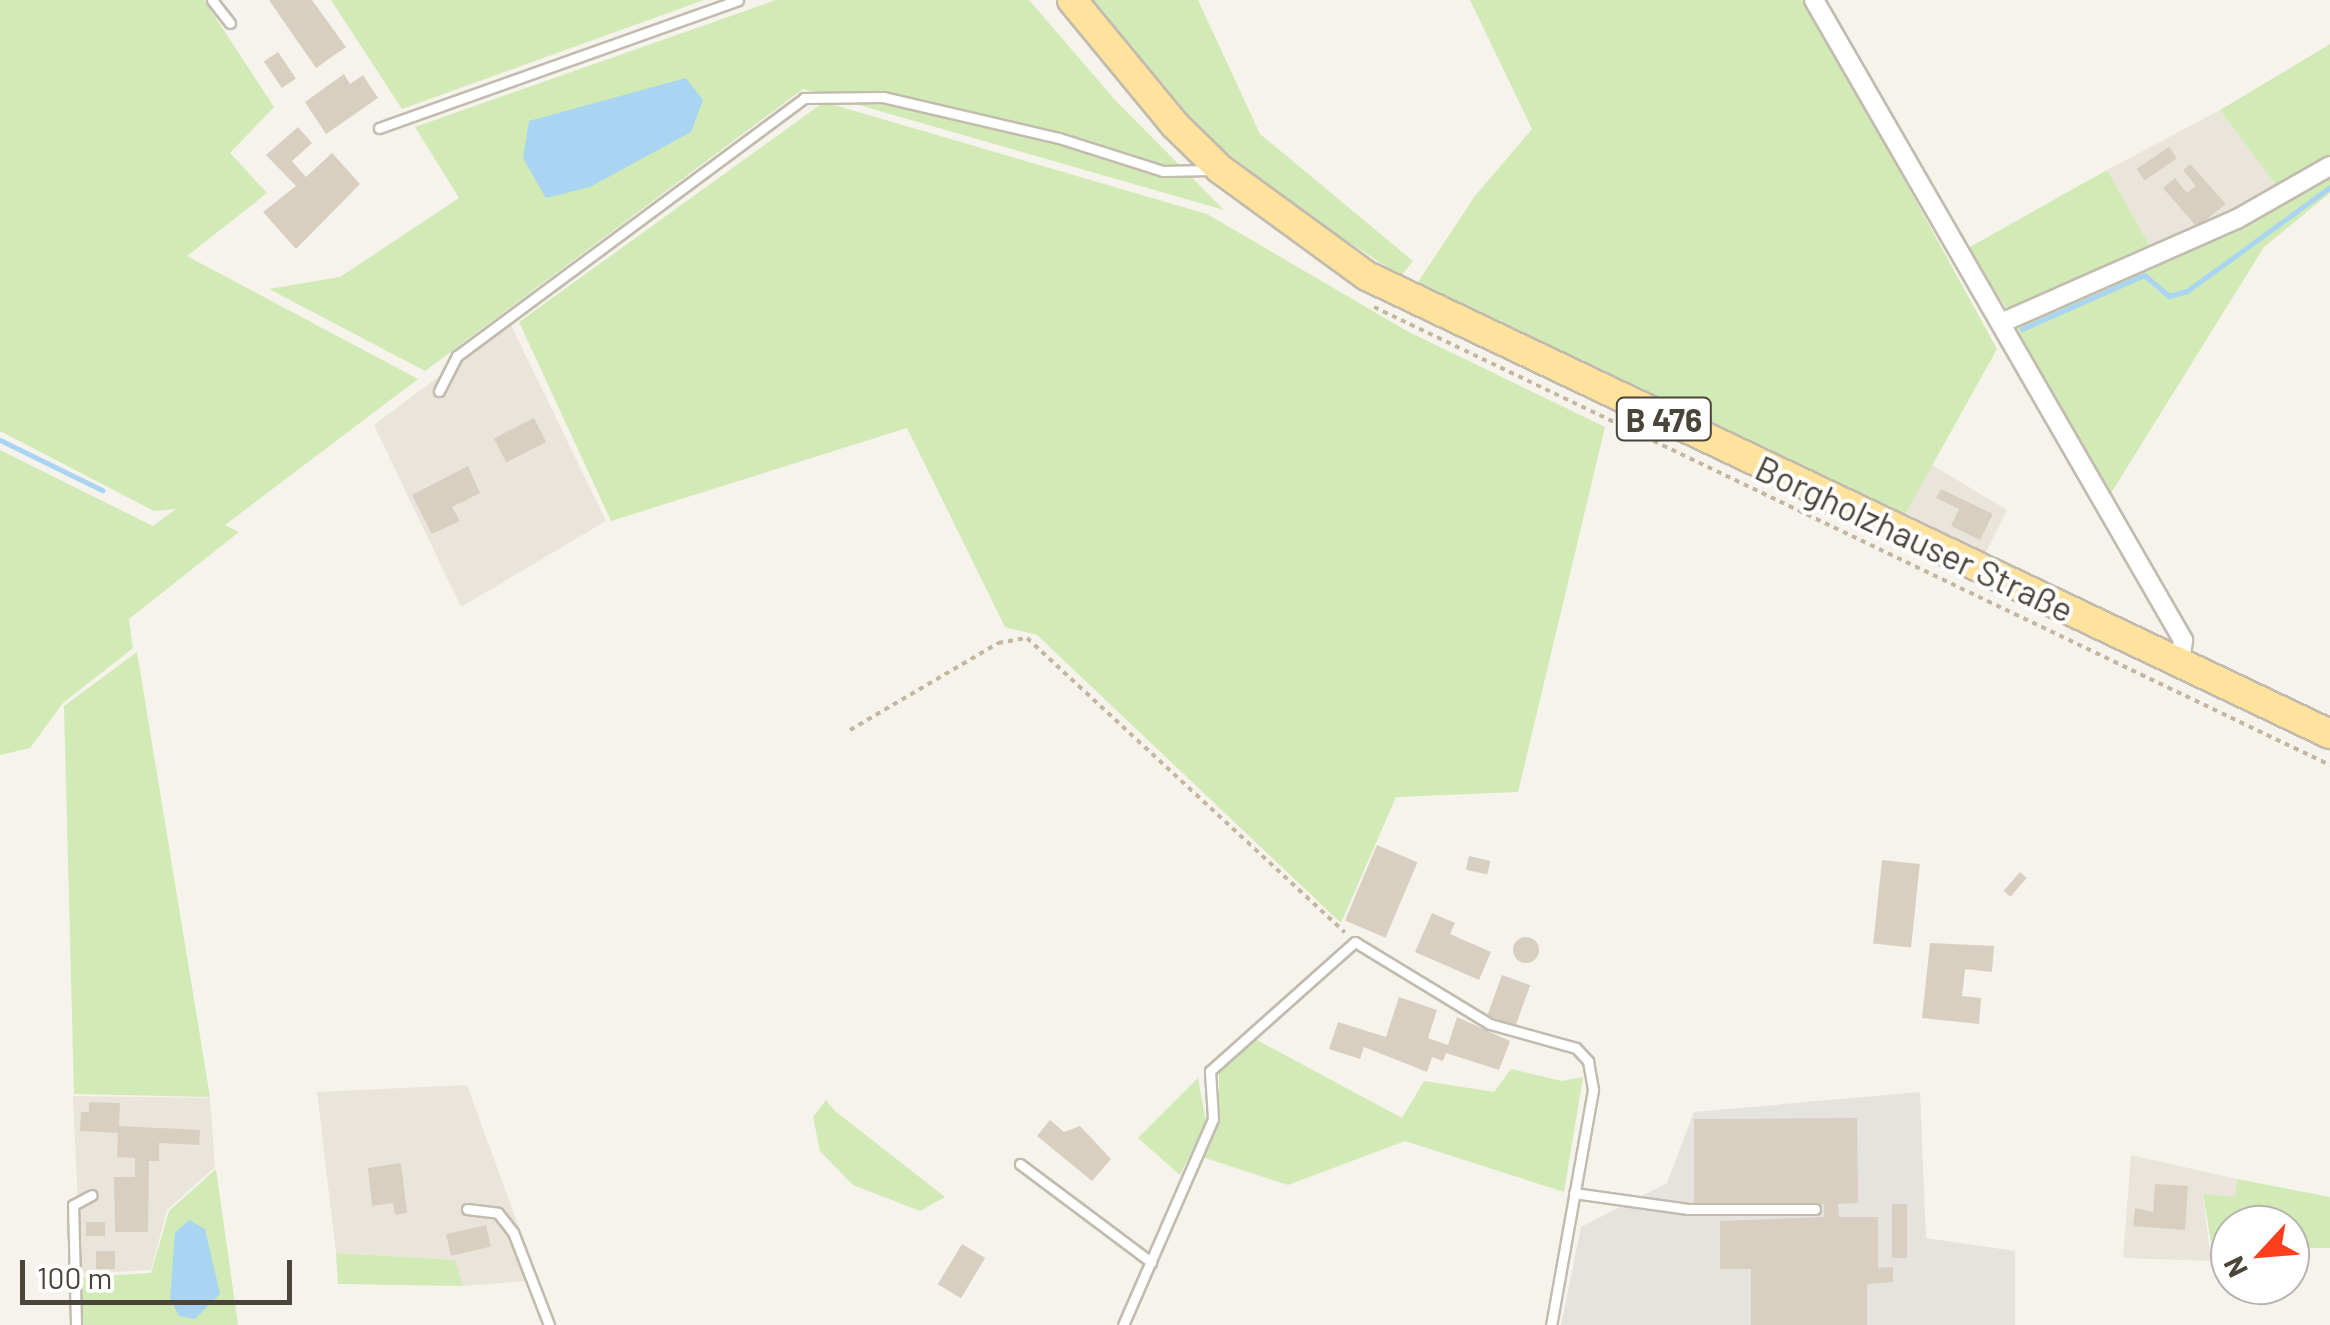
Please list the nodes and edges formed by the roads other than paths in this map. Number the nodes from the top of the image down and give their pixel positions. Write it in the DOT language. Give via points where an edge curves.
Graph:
graph roads {
  1 [pos="212,0"];
  2 [pos="738,0"];
  3 [pos="1072,0"];
  4 [pos="1814,0"];
  5 [pos="230,22"];
  6 [pos="379,128"];
  7 [pos="2330,166"];
  8 [pos="1220,168"];
  9 [pos="2001,323"];
  10 [pos="438,392"];
  11 [pos="2180,664"];
  12 [pos="2330,734"];
  13 [pos="1020,1164"];
  14 [pos="1574,1194"];
  15 [pos="92,1195"];
  16 [pos="467,1208"];
  17 [pos="1816,1209"];
  18 [pos="1151,1262"];
  19 [pos="76,1325"];
  20 [pos="549,1325"];
  21 [pos="1124,1325"];
  22 [pos="1551,1325"];
  1 -- 5 [label="lane"];
  2 -- 6 [label="lane"];
  3 -- 8 [label="main road, Borgholzhauser Straße / B 476" via="1175,125"];
  4 -- 9 [label="street"];
  7 -- 9 [label="street" via="2236,219"];
  8 -- 10 [label="lane" via="1163,170 884,97 804,98 457,356"];
  8 -- 11 [label="main road, Borgholzhauser Straße / B 476" via="1367,276 1445,317"];
  9 -- 11 [label="street" via="2183,640"];
  11 -- 12 [label="main road, Borgholzhauser Straße / B 476"];
  13 -- 18 [label="lane"];
  14 -- 17 [label="lane" via="1688,1208"];
  14 -- 18 [label="lane" via="1593,1090 1588,1061 1576,1048 1490,1024 1356,942 1210,1071 1213,1119"];
  14 -- 22 [label="lane"];
  15 -- 19 [label="lane" via="73,1205"];
  16 -- 20 [label="lane" via="498,1213 513,1232"];
  18 -- 21 [label="lane"];
}
